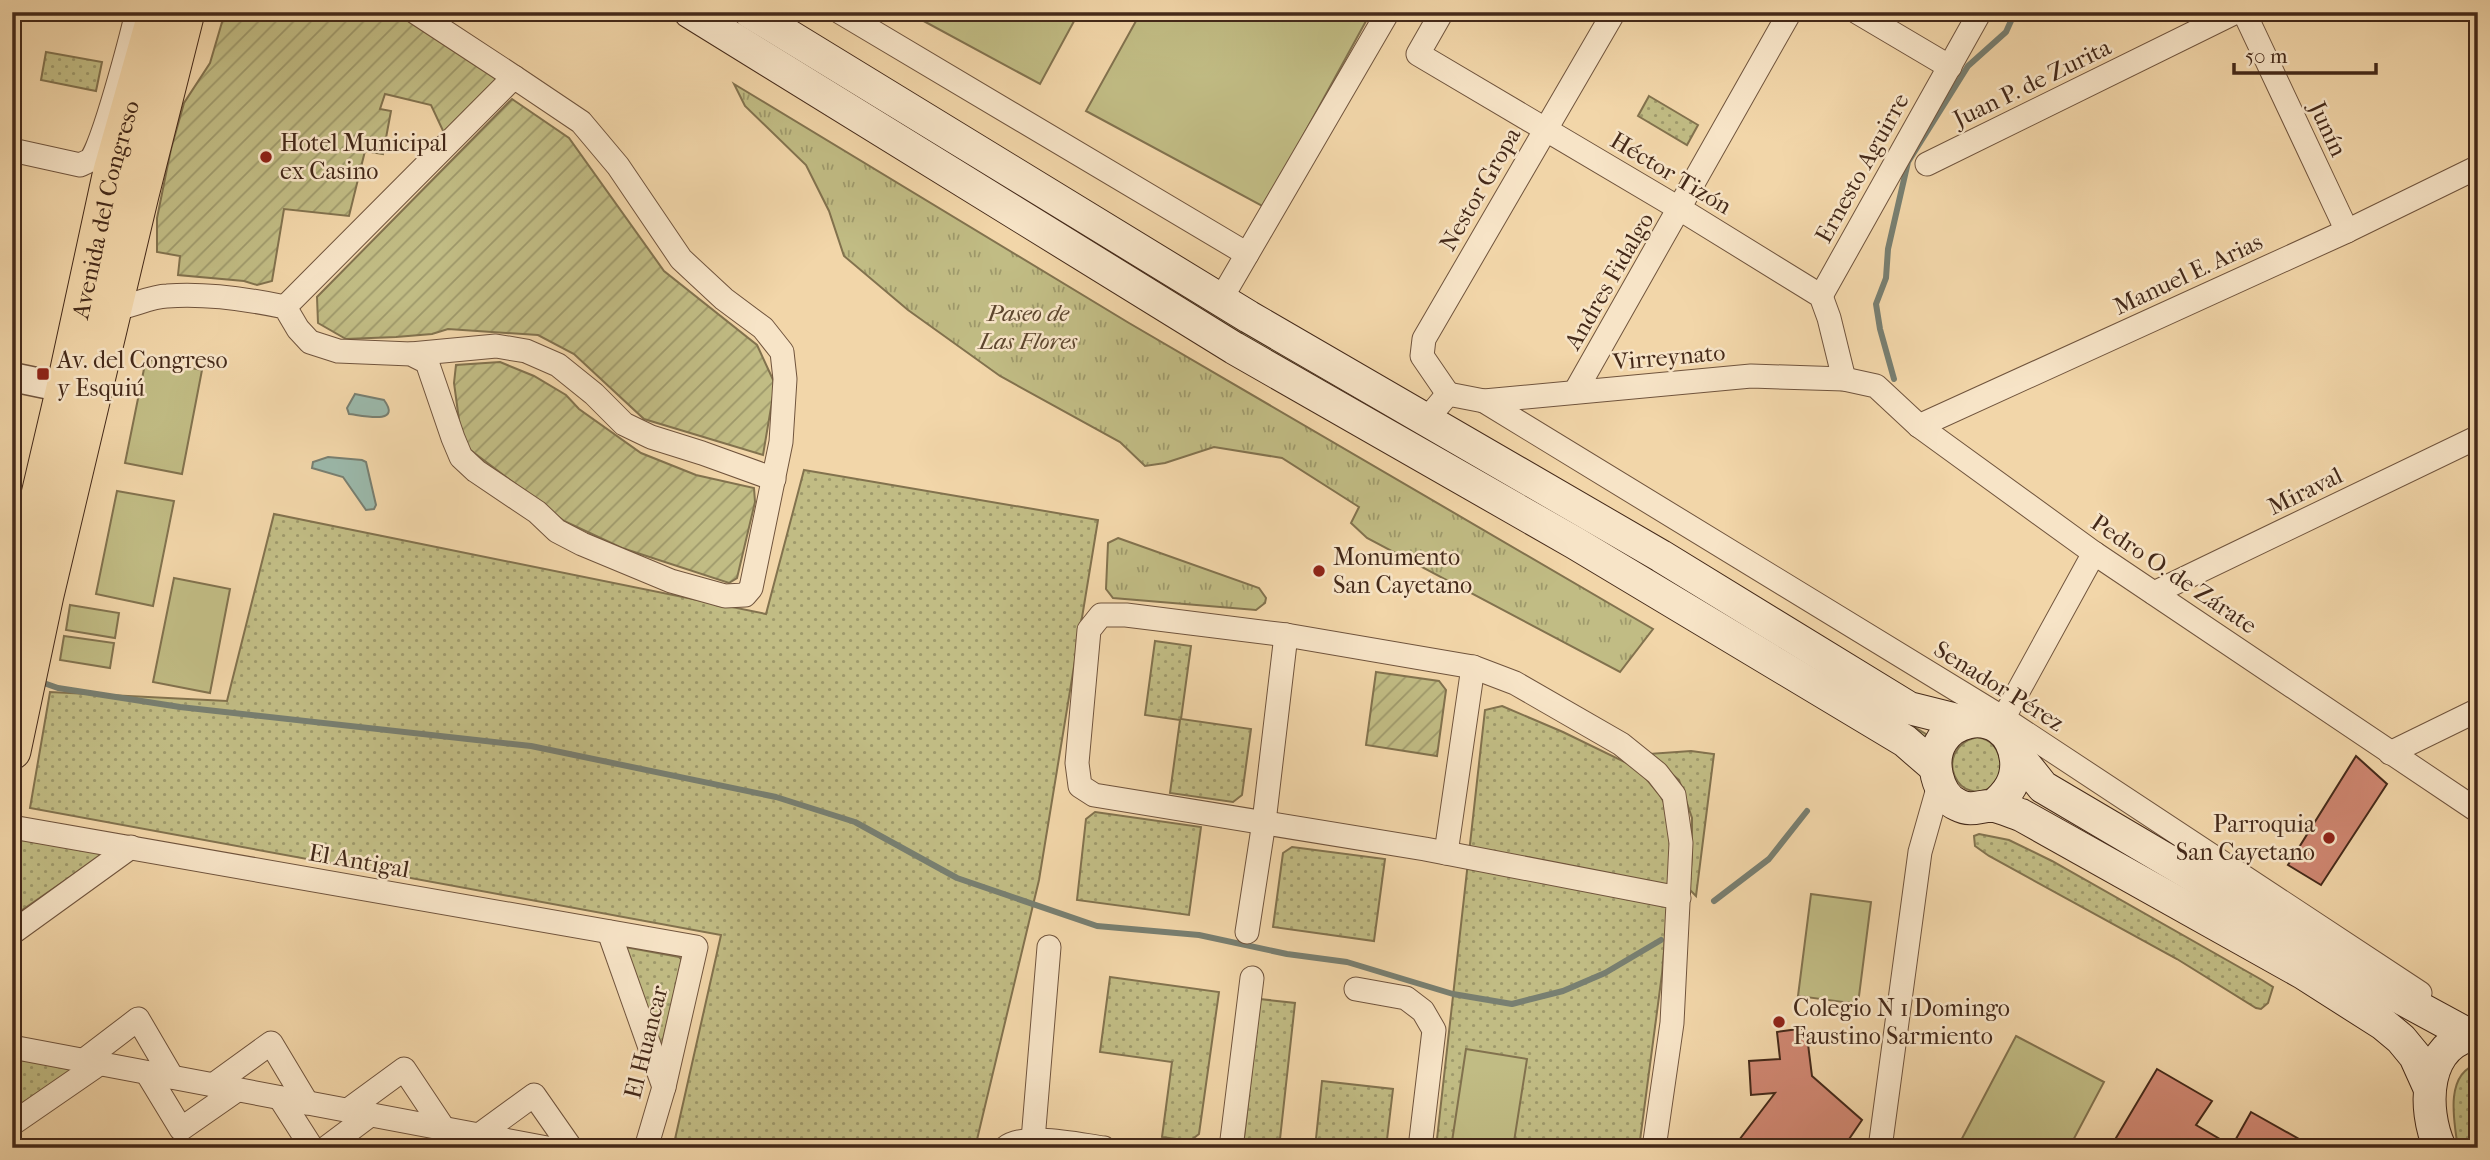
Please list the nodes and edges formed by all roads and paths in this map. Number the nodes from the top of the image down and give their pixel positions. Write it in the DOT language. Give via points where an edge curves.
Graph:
graph roads {
  1 [pos="137,12"];
  2 [pos="157,12"];
  3 [pos="186,12"];
  4 [pos="207,12"];
  5 [pos="415,12"];
  6 [pos="690,12"];
  7 [pos="750,12"];
  8 [pos="840,12"];
  9 [pos="1388,12"];
  10 [pos="1442,12"];
  11 [pos="1614,12"];
  12 [pos="1790,12"];
  13 [pos="1857,12"];
  14 [pos="1980,12"];
  15 [pos="2236,12"];
  16 [pos="2244,12"];
  17 [pos="1950,67"];
  18 [pos="514,77"];
  19 [pos="161,110"];
  20 [pos="1545,128"];
  21 [pos="12,150"];
  22 [pos="1927,164"];
  23 [pos="2478,167"];
  24 [pos="1680,209"];
  25 [pos="2347,230"];
  26 [pos="1248,254"];
  27 [pos="1821,296"];
  28 [pos="1221,299"];
  29 [pos="98,307"];
  30 [pos="285,307"];
  31 [pos="411,354"];
  32 [pos="12,377"];
  33 [pos="1844,379"];
  34 [pos="79,391"];
  35 [pos="1575,392"];
  36 [pos="1448,394"];
  37 [pos="1484,401"];
  38 [pos="1427,419"];
  39 [pos="1919,426"];
  40 [pos="2478,437"];
  41 [pos="774,480"];
  42 [pos="2094,553"];
  43 [pos="2154,593"];
  44 [pos="13,605"];
  45 [pos="1286,635"];
  46 [pos="1473,667"];
  47 [pos="2478,710"];
  48 [pos="1965,722"];
  49 [pos="2005,733"];
  50 [pos="12,751"];
  51 [pos="2390,753"];
  52 [pos="1937,776"];
  53 [pos="1993,806"];
  54 [pos="2478,811"];
  55 [pos="1264,822"];
  56 [pos="12,827"];
  57 [pos="131,848"];
  58 [pos="1446,853"];
  59 [pos="1679,898"];
  60 [pos="608,932"];
  61 [pos="1248,932"];
  62 [pos="12,933"];
  63 [pos="696,947"];
  64 [pos="1049,947"];
  65 [pos="1252,978"];
  66 [pos="1356,989"];
  67 [pos="2475,1034"];
  68 [pos="12,1048"];
  69 [pos="91,1062"];
  70 [pos="147,1073"];
  71 [pos="172,1077"];
  72 [pos="213,1085"];
  73 [pos="664,1087"];
  74 [pos="2430,1087"];
  75 [pos="237,1090"];
  76 [pos="280,1098"];
  77 [pos="307,1103"];
  78 [pos="359,1113"];
  79 [pos="12,1124"];
  80 [pos="444,1129"];
  81 [pos="1033,1140"];
  82 [pos="2432,1140"];
  83 [pos="478,1141"];
  84 [pos="312,1148"];
  85 [pos="326,1148"];
  86 [pos="547,1148"];
  87 [pos="571,1148"];
  88 [pos="646,1148"];
  89 [pos="1005,1148"];
  90 [pos="1104,1148"];
  91 [pos="1231,1148"];
  92 [pos="1420,1148"];
  93 [pos="1654,1148"];
  94 [pos="1880,1148"];
  1 -- 21 [label="street" via="90,161 80,164"];
  2 -- 29 [label="main road, Avenida del Congreso" via="112,170"];
  3 -- 19 [label="main road, Avenida del Congreso"];
  4 -- 19 [label="main road" via="192,59"];
  5 -- 18 [label="street"];
  6 -- 52 [label="main road" via="1234,348 1575,543 1905,741"];
  7 -- 28 [label="main road"];
  8 -- 26 [label="street"];
  9 -- 26 [label="street"];
  10 -- 20 [label="street, Héctor Tizón" via="1418,54"];
  11 -- 20 [label="street, Nestor Gropa"];
  12 -- 24 [label="street, Andres Fidalgo"];
  13 -- 17 [label="street"];
  14 -- 17 [label="street, Ernesto Aguirre"];
  15 -- 22 [label="street, Juan P. de Zurita"];
  16 -- 25 [label="street, Junín"];
  17 -- 27 [label="street, Ernesto Aguirre"];
  18 -- 30 [label="street"];
  18 -- 41 [label="street" via="581,122 618,166 681,259 763,328 782,352 782,442"];
  19 -- 29 [label="main road, Avenida del Congreso"];
  20 -- 24 [label="street, Héctor Tizón"];
  20 -- 36 [label="street, Nestor Gropa" via="1424,339 1422,356"];
  23 -- 25 [label="street, Manuel E. Arias"];
  24 -- 27 [label="street, Héctor Tizón"];
  24 -- 35 [label="street, Andres Fidalgo"];
  25 -- 39 [label="street, Manuel E. Arias"];
  26 -- 28 [label="street"];
  27 -- 33 [label="street"];
  28 -- 38 [label="main road"];
  29 -- 30 [label="street" via="164,296 248,300"];
  29 -- 34 [label="main road, Avenida del Congreso"];
  30 -- 31 [label="street" via="310,342 338,351"];
  31 -- 41 [label="street" via="496,346 526,351 558,365 624,424 651,438"];
  31 -- 41 [label="street" via="427,362 461,457 476,471 557,531 671,581 725,596 745,595 751,588"];
  32 -- 34 [label="street"];
  33 -- 35 [label="street, Virreynato" via="1751,376"];
  33 -- 39 [label="street, Pedro O. de Zárate" via="1876,386"];
  34 -- 44 [label="main road, Avenida del Congreso"];
  34 -- 50 [label="main road, Avenida del Congreso"];
  35 -- 37 [label="street, Virreynato"];
  36 -- 37 [label="street, Virreynato"];
  36 -- 38 [label="street"];
  37 -- 49 [label="street, Senador Pérez"];
  38 -- 48 [label="main road" via="1909,708"];
  39 -- 42 [label="street, Pedro O. de Zárate"];
  40 -- 43 [label="street, Miraval"];
  42 -- 43 [label="street, Pedro O. de Zárate"];
  42 -- 49 [label="street"];
  43 -- 51 [label="street, Pedro O. de Zárate"];
  45 -- 46 [label="street"];
  45 -- 55 [label="street"];
  45 -- 55 [label="street" via="1126,615 1101,615 1089,629 1077,764 1080,786 1094,795"];
  46 -- 58 [label="street"];
  46 -- 59 [label="street" via="1515,683 1610,737 1657,773 1674,795 1678,813"];
  47 -- 51 [label="street"];
  48 -- 49 [label="main road" via="1990,723"];
  48 -- 52 [label="main road" via="1941,740"];
  49 -- 53 [label="main road" via="2017,768 2005,797"];
  49 -- 67 [label="main road" via="2043,787 2399,997"];
  51 -- 54 [label="street, Pedro O. de Zárate"];
  52 -- 53 [label="main road" via="1947,797 1958,806 1975,810"];
  52 -- 94 [label="street" via="1920,852"];
  53 -- 74 [label="main road" via="2021,815 2326,987 2400,1039 2415,1056"];
  55 -- 58 [label="street"];
  55 -- 61 [label="street"];
  56 -- 57 [label="street, El Antigal"];
  57 -- 60 [label="street, El Antigal"];
  57 -- 62 [label="street"];
  58 -- 59 [label="street"];
  59 -- 93 [label="street" via="1672,1023"];
  60 -- 63 [label="street, El Antigal"];
  60 -- 73 [label="street"];
  63 -- 73 [label="street, El Huancar"];
  64 -- 81 [label="street"];
  65 -- 91 [label="street"];
  66 -- 92 [label="street" via="1406,998 1423,1011 1434,1030"];
  67 -- 74 [label="main road" via="2447,1048"];
  68 -- 69 [label="street"];
  69 -- 70 [label="street"];
  69 -- 71 [label="street" via="138,1019"];
  69 -- 79 [label="street"];
  70 -- 71 [label="street"];
  70 -- 75 [label="street" via="181,1129"];
  71 -- 72 [label="street"];
  72 -- 75 [label="street"];
  72 -- 77 [label="street" via="271,1043"];
  73 -- 88 [label="street, El Huancar"];
  74 -- 82 [label="main road"];
  75 -- 76 [label="street"];
  76 -- 77 [label="street"];
  76 -- 84 [label="street"];
  77 -- 78 [label="street"];
  78 -- 80 [label="street"];
  78 -- 80 [label="street" via="404,1069"];
  78 -- 85 [label="street"];
  80 -- 83 [label="street"];
  81 -- 89 [label="street"];
  81 -- 90 [label="street"];
  83 -- 86 [label="street"];
  83 -- 87 [label="street" via="534,1095"];
}
